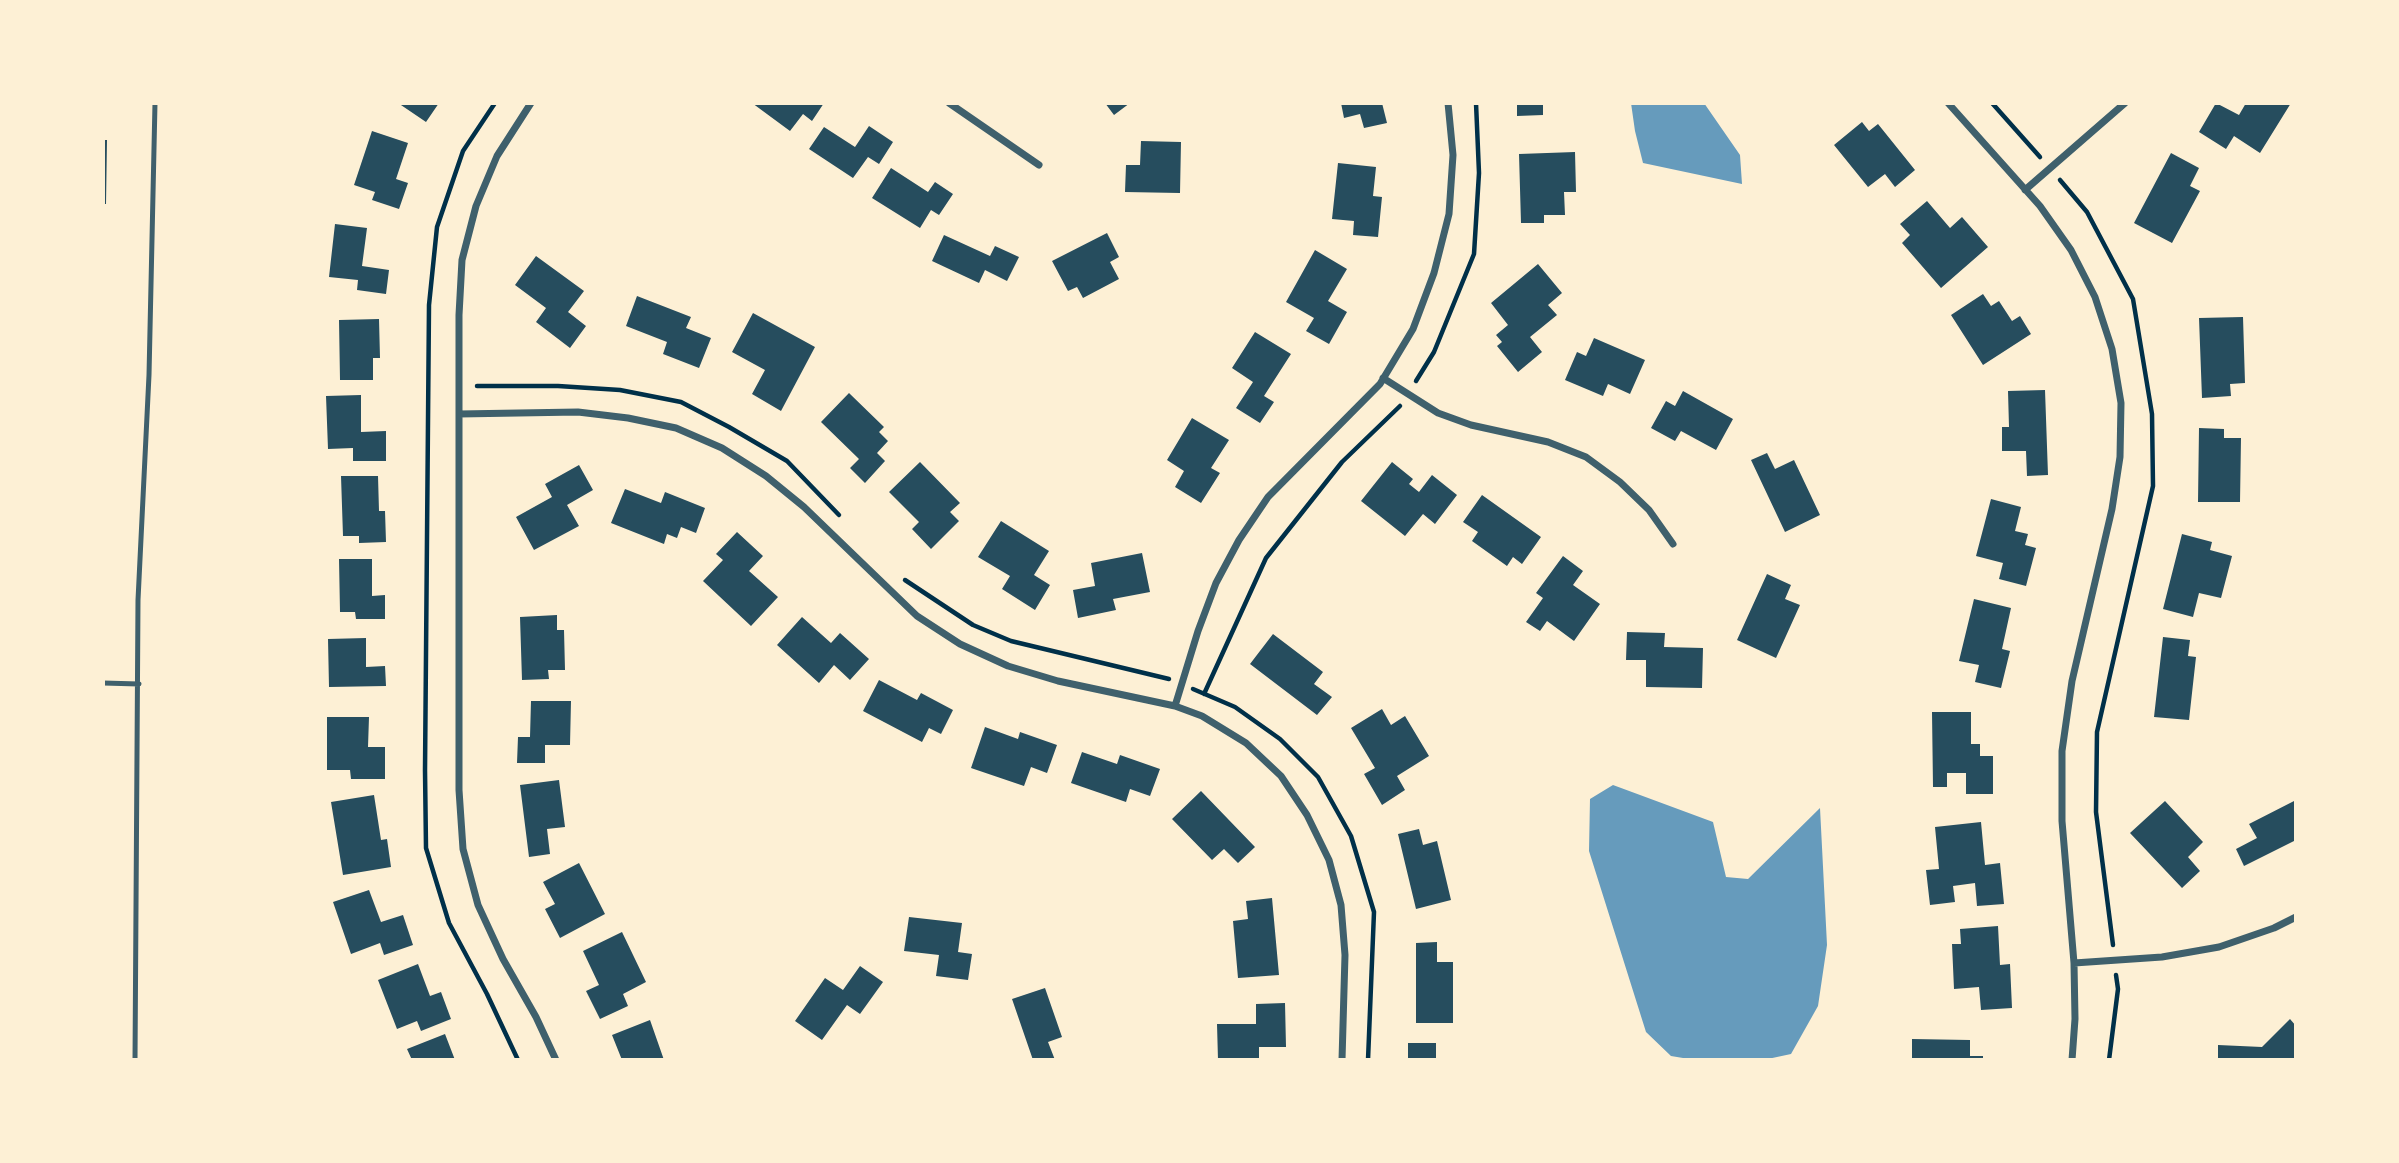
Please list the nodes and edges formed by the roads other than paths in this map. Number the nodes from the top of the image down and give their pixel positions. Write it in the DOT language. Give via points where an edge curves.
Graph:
graph roads {
  1 [pos="155,103"];
  2 [pos="531,103"];
  3 [pos="949,103"];
  4 [pos="1448,103"];
  5 [pos="1948,103"];
  6 [pos="2125,103"];
  7 [pos="1039,165"];
  8 [pos="2025,190"];
  9 [pos="1383,377"];
  10 [pos="459,414"];
  11 [pos="1673,544"];
  12 [pos="103,683"];
  13 [pos="139,684"];
  14 [pos="1175,706"];
  15 [pos="2296,917"];
  16 [pos="2074,963"];
  17 [pos="135,1060"];
  18 [pos="556,1060"];
  19 [pos="1342,1060"];
  20 [pos="2071,1060"];
  1 -- 13 [label="lane"];
  2 -- 10 [label="street" via="497,156 475,206 462,260"];
  3 -- 7 [label="street"];
  4 -- 9 [label="street" via="1452,155 1449,214 1413,330"];
  5 -- 8 [label="street"];
  6 -- 8 [label="street"];
  8 -- 16 [label="street" via="2071,250 2095,298 2112,349 2121,403 2120,457 2112,509 2072,681 2062,751 2062,821"];
  9 -- 11 [label="street" via="1438,413 1548,442 1586,457 1630,491"];
  9 -- 14 [label="street" via="1341,426 1268,496 1239,540 1216,583"];
  10 -- 14 [label="street" via="578,412 676,428 722,448 766,476 917,615 961,644 1008,666 1058,681"];
  10 -- 18 [label="street" via="463,849 478,905"];
  12 -- 13 [label="lane"];
  13 -- 17 [label="lane"];
  14 -- 19 [label="street" via="1202,716 1245,743 1281,776 1329,860 1341,905 1345,955"];
  15 -- 16 [label="street" via="2219,947 2162,957"];
  16 -- 20 [label="street"];
}
